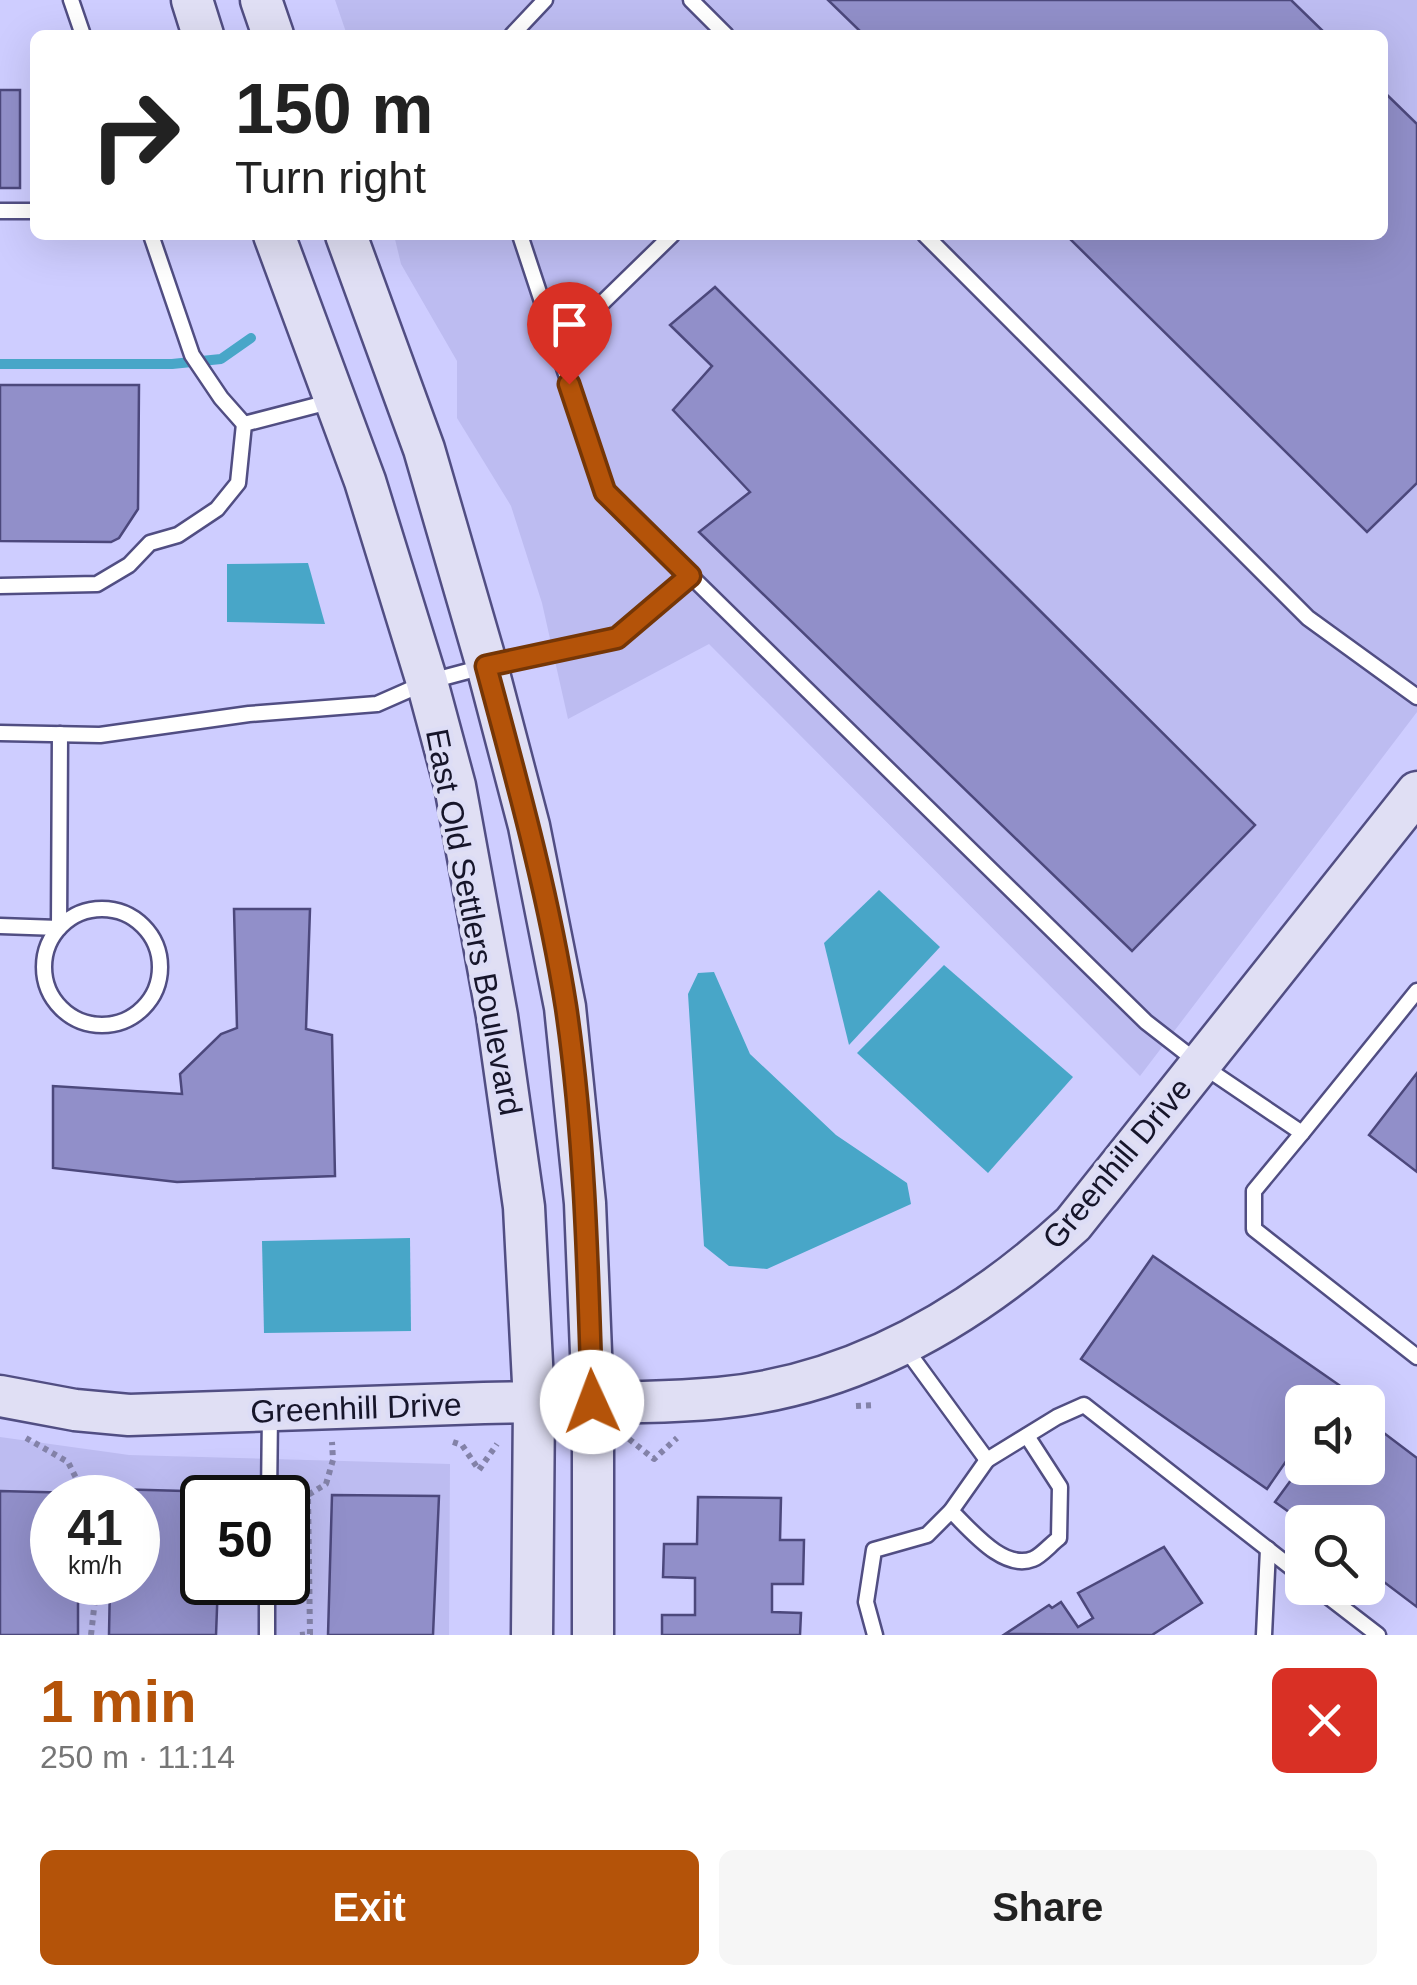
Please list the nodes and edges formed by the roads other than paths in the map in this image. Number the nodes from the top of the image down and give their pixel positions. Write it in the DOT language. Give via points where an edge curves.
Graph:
graph roads {
  1 [pos="71,0"];
  2 [pos="192,0"];
  3 [pos="261,0"];
  4 [pos="545,0"];
  5 [pos="697,2"];
  6 [pos="81,30"];
  7 [pos="202,30"];
  8 [pos="272,30"];
  9 [pos="517,30"];
  10 [pos="722,30"];
  11 [pos="30,211"];
  12 [pos="0,212"];
  13 [pos="153,240"];
  14 [pos="276,240"];
  15 [pos="348,240"];
  16 [pos="522,240"];
  17 [pos="667,240"];
  18 [pos="931,240"];
  19 [pos="557,347"];
  20 [pos="335,400"];
  21 [pos="244,424"];
  22 [pos="690,576"];
  23 [pos="0,586"];
  24 [pos="486,666"];
  25 [pos="427,682"];
  26 [pos="1417,697"];
  27 [pos="0,733"];
  28 [pos="60,734"];
  29 [pos="1417,792"];
  30 [pos="0,926"];
  31 [pos="59,928"];
  32 [pos="1417,991"];
  33 [pos="1200,1064"];
  34 [pos="1302,1132"];
  35 [pos="903,1345"];
  36 [pos="1417,1357"];
  37 [pos="0,1396"];
  38 [pos="534,1402"];
  39 [pos="592,1402"];
  40 [pos="270,1412"];
  41 [pos="1027,1436"];
  42 [pos="988,1460"];
  43 [pos="269,1475"];
  44 [pos="951,1511"];
  45 [pos="1268,1548"];
  46 [pos="1285,1562"];
  47 [pos="268,1605"];
  48 [pos="1340,1605"];
  49 [pos="267,1635"];
  50 [pos="532,1635"];
  51 [pos="593,1635"];
  52 [pos="875,1635"];
  53 [pos="1264,1635"];
  54 [pos="1378,1635"];
  1 -- 6 [label="lane"];
  2 -- 7 [label="main road"];
  3 -- 8 [label="main road"];
  4 -- 9 [label="lane"];
  5 -- 10 [label="lane"];
  11 -- 12 [label="lane"];
  13 -- 21 [label="lane" via="192,354"];
  14 -- 20 [label="main road, East Old Settlers Boulevard"];
  15 -- 24 [label="main road, East Old Settlers Boulevard" via="424,449"];
  16 -- 19 [label="lane"];
  17 -- 19 [label="lane"];
  18 -- 26 [label="lane" via="1308,618"];
  19 -- 22 [label="lane" via="605,492"];
  20 -- 21 [label="lane"];
  20 -- 25 [label="main road, East Old Settlers Boulevard"];
  21 -- 23 [label="lane" via="238,484 204,518 150,543 130,565 97,584"];
  22 -- 24 [label="lane" via="617,638"];
  22 -- 33 [label="lane" via="1146,1022"];
  24 -- 25 [label="lane"];
  24 -- 39 [label="main road, East Old Settlers Boulevard" via="566,1006 585,1203"];
  25 -- 28 [label="lane" via="378,704"];
  25 -- 38 [label="main road, East Old Settlers Boulevard" via="455,786 497,1016 524,1207"];
  27 -- 28 [label="lane"];
  28 -- 31 [label="lane"];
  29 -- 33 [label="main road, Greenhill Drive"];
  30 -- 31 [label="lane"];
  31 -- 31 [label="lane" via="92,909 112,909 146,927 161,962 159,982 138,1015 121,1024 82,1023 53,1000 44,963"];
  32 -- 34 [label="lane"];
  33 -- 34 [label="lane"];
  33 -- 35 [label="main road, Greenhill Drive" via="1073,1224 986,1297"];
  34 -- 36 [label="lane" via="1254,1191 1254,1229"];
  35 -- 39 [label="main road, Greenhill Drive" via="834,1372 724,1398"];
  35 -- 42 [label="lane"];
  37 -- 40 [label="main road, Greenhill Drive" via="128,1415"];
  38 -- 39 [label="main road, Greenhill Drive"];
  38 -- 40 [label="main road, Greenhill Drive"];
  38 -- 50 [label="main road, East Old Settlers Boulevard"];
  39 -- 51 [label="main road, East Old Settlers Boulevard"];
  40 -- 43 [label="lane"];
  41 -- 42 [label="lane"];
  41 -- 44 [label="lane" via="1060,1487 1059,1538 1032,1560 1010,1560"];
  41 -- 45 [label="lane" via="1084,1405"];
  42 -- 44 [label="lane"];
  44 -- 52 [label="lane" via="927,1535 874,1550 866,1602"];
  45 -- 46 [label="lane"];
  45 -- 53 [label="lane"];
  47 -- 49 [label="lane"];
  48 -- 54 [label="lane"];
}
